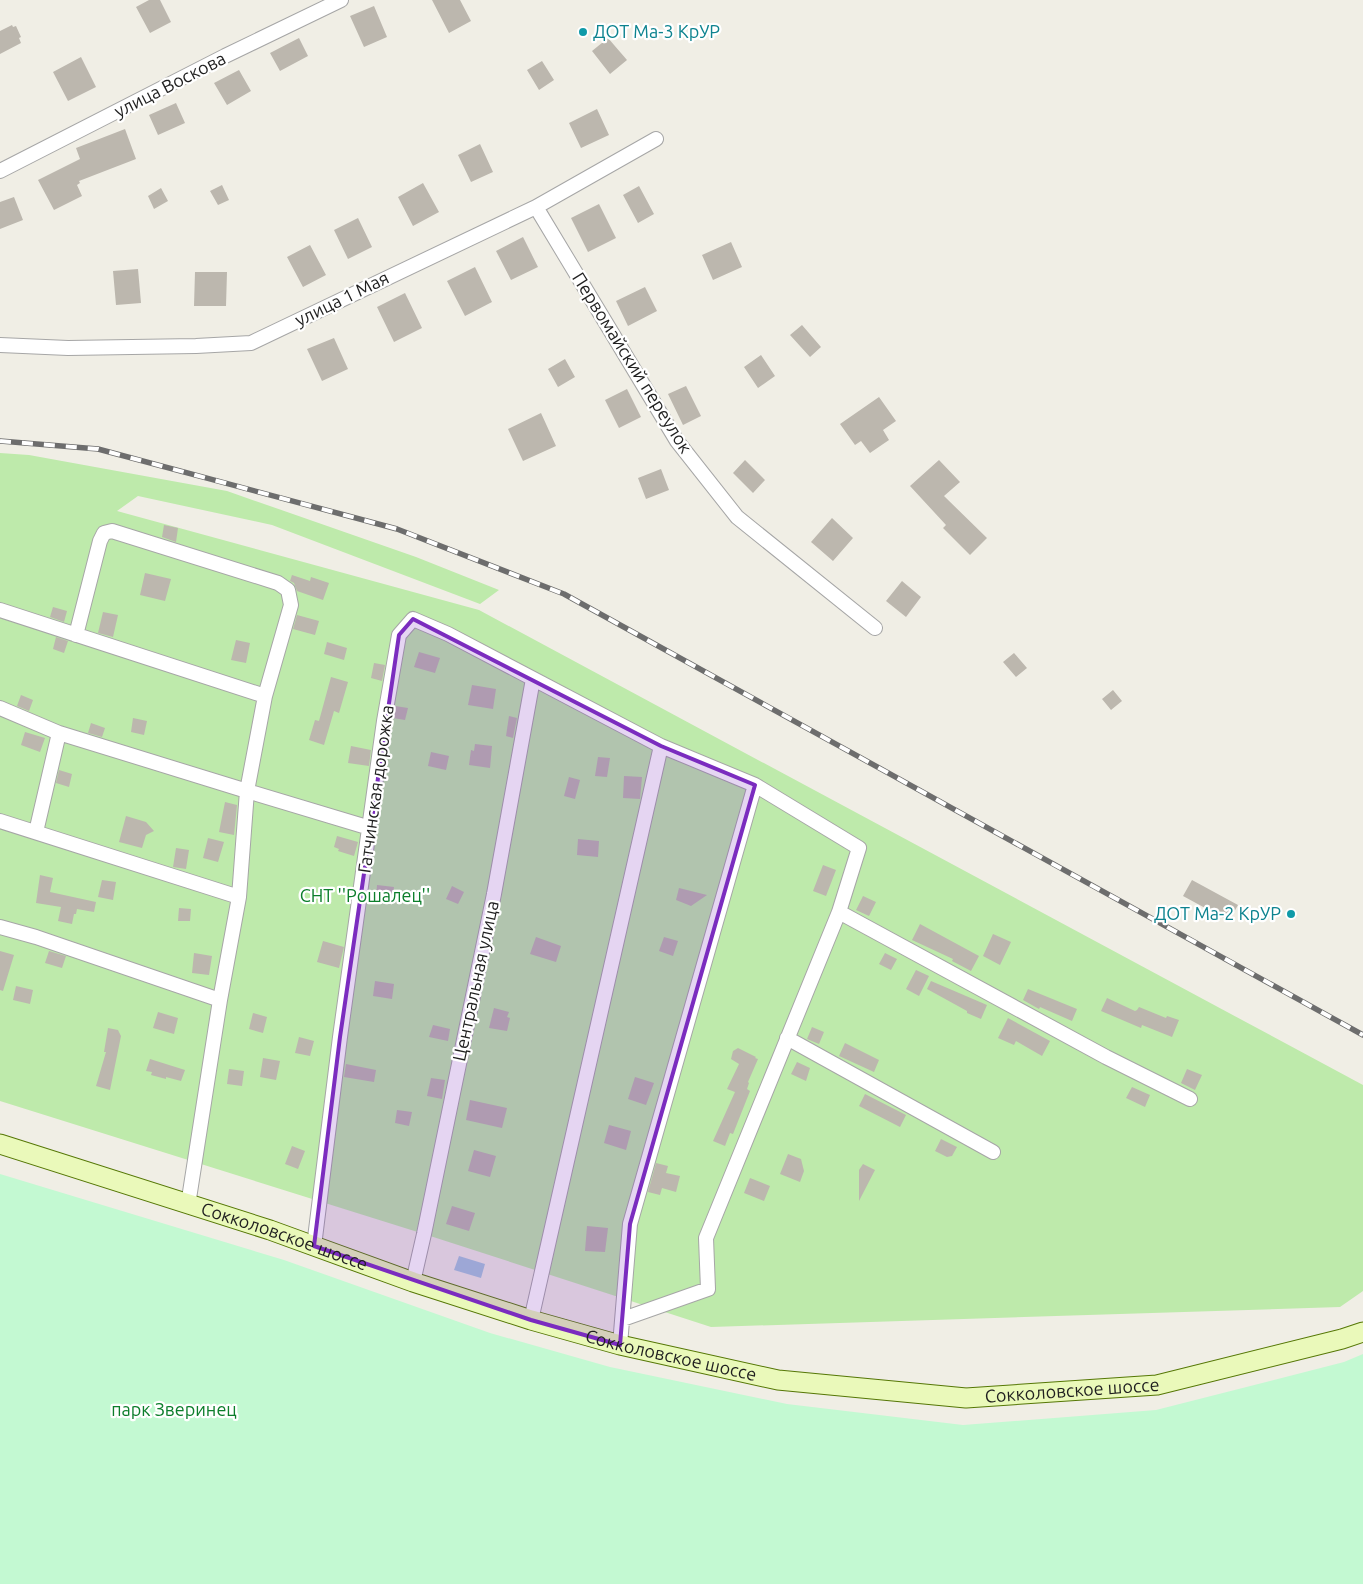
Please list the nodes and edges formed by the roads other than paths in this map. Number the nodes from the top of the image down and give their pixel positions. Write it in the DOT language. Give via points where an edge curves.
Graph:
graph roads {
  1 [pos="341,0"];
  2 [pos="656,139"];
  3 [pos="0,171"];
  4 [pos="536,207"];
  5 [pos="0,345"];
  6 [pos="0,610"];
  7 [pos="876,628"];
  8 [pos="76,635"];
  9 [pos="533,679"];
  10 [pos="266,696"];
  11 [pos="0,708"];
  12 [pos="59,733"];
  13 [pos="661,746"];
  14 [pos="755,785"];
  15 [pos="247,792"];
  16 [pos="0,821"];
  17 [pos="370,828"];
  18 [pos="36,832"];
  19 [pos="239,897"];
  20 [pos="839,912"];
  21 [pos="0,927"];
  22 [pos="220,1000"];
  23 [pos="787,1038"];
  24 [pos="1190,1100"];
  25 [pos="0,1144"];
  26 [pos="993,1152"];
  27 [pos="188,1205"];
  28 [pos="314,1246"];
  29 [pos="413,1282"];
  30 [pos="623,1319"];
  31 [pos="531,1320"];
  32 [pos="1363,1332"];
  33 [pos="620,1346"];
  1 -- 3 [label="street, улица Воскова"];
  2 -- 4 [label="street, улица 1 Мая"];
  4 -- 5 [label="street, улица 1 Мая" via="250,343 68,348"];
  4 -- 7 [label="street, Первомайский переулок" via="677,441 737,517"];
  6 -- 8 [label="street"];
  8 -- 10 [label="street"];
  8 -- 10 [label="street" via="104,533 112,531 278,583 288,590 291,605"];
  9 -- 13 [label="street"];
  9 -- 17 [label="street, Гатчинская дорожка" via="413,619 400,635 384,721"];
  9 -- 29 [label="street, Центральная улица" via="494,894"];
  10 -- 15 [label="street"];
  11 -- 12 [label="street"];
  12 -- 15 [label="street"];
  12 -- 18 [label="street"];
  13 -- 14 [label="street"];
  13 -- 31 [label="street"];
  14 -- 20 [label="street" via="859,848"];
  14 -- 30 [label="street" via="630,1224"];
  15 -- 17 [label="street"];
  15 -- 19 [label="street"];
  16 -- 18 [label="street"];
  17 -- 28 [label="street, Гатчинская дорожка"];
  18 -- 19 [label="street"];
  19 -- 22 [label="street"];
  20 -- 23 [label="street"];
  20 -- 24 [label="street"];
  21 -- 22 [label="street"];
  22 -- 27 [label="street"];
  23 -- 26 [label="street"];
  23 -- 30 [label="street" via="706,1238 708,1289"];
  25 -- 27 [label="main road, Сокколовское шоссе"];
  27 -- 28 [label="main road, Сокколовское шоссе"];
  28 -- 29 [label="main road, Сокколовское шоссе"];
  29 -- 31 [label="main road, Сокколовское шоссе"];
  30 -- 33 [label="street"];
  31 -- 33 [label="main road, Сокколовское шоссе"];
  32 -- 33 [label="main road, Сокколовское шоссе" via="1157,1385 966,1398 778,1380"];
}
